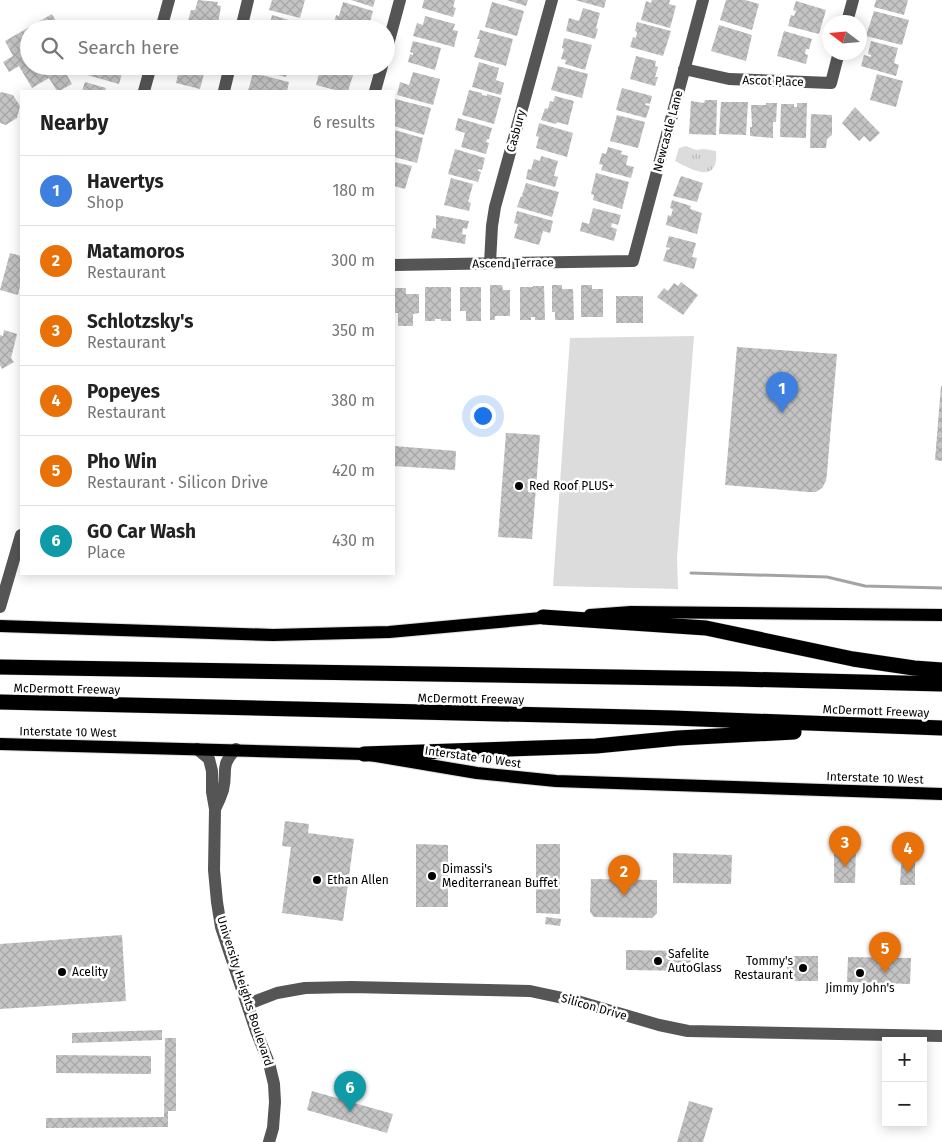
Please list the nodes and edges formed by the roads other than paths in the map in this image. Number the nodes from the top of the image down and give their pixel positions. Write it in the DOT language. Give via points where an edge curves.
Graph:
graph roads {
  1 [pos="169,0"];
  2 [pos="248,0"];
  3 [pos="400,0"];
  4 [pos="552,0"];
  5 [pos="703,0"];
  6 [pos="853,0"];
  7 [pos="849,15"];
  8 [pos="163,20"];
  9 [pos="243,20"];
  10 [pos="395,20"];
  11 [pos="838,60"];
  12 [pos="684,69"];
  13 [pos="148,75"];
  14 [pos="228,75"];
  15 [pos="380,75"];
  16 [pos="144,90"];
  17 [pos="224,90"];
  18 [pos="376,90"];
  19 [pos="633,261"];
  20 [pos="490,263"];
  21 [pos="395,265"];
  22 [pos="20,538"];
  23 [pos="0,607"];
  24 [pos="942,615"];
  25 [pos="543,618"];
  26 [pos="0,626"];
  27 [pos="0,668"];
  28 [pos="942,670"];
  29 [pos="942,684"];
  30 [pos="0,702"];
  31 [pos="939,728"];
  32 [pos="0,744"];
  33 [pos="197,748"];
  34 [pos="236,749"];
  35 [pos="364,754"];
  36 [pos="942,794"];
  37 [pos="216,809"];
  38 [pos="248,1004"];
  39 [pos="942,1036"];
  40 [pos="268,1142"];
  1 -- 8 [label="street"];
  2 -- 9 [label="street"];
  3 -- 10 [label="street"];
  4 -- 20 [label="street, Casbury" via="496,206"];
  5 -- 12 [label="street, Newcastle Lane"];
  6 -- 7 [label="street"];
  11 -- 12 [label="street, Ascot Place" via="832,83 729,80"];
  12 -- 19 [label="street, Newcastle Lane"];
  13 -- 16 [label="street"];
  14 -- 17 [label="street"];
  15 -- 18 [label="street"];
  19 -- 20 [label="street, Ascend Terrace"];
  20 -- 21 [label="street, Ascend Terrace"];
  22 -- 23 [label="street"];
  24 -- 25 [label="main road" via="631,612"];
  25 -- 26 [label="main road" via="389,632 274,635"];
  25 -- 28 [label="highway" via="706,628 853,659"];
  27 -- 29 [label="highway, McDermott Freeway"];
  30 -- 31 [label="highway, McDermott Freeway"];
  31 -- 35 [label="highway" via="743,734 596,746"];
  32 -- 33 [label="main road, Interstate 10 West"];
  33 -- 34 [label="main road, Interstate 10 West"];
  33 -- 37 [label="street, University Heights Boulevard" via="209,759"];
  34 -- 35 [label="main road, Interstate 10 West"];
  34 -- 37 [label="street, University Heights Boulevard" via="224,768 223,789"];
  35 -- 36 [label="main road, Interstate 10 West" via="477,773 556,781"];
  37 -- 38 [label="street, University Heights Boulevard" via="216,902 221,927"];
  38 -- 39 [label="street, Silicon Drive" via="277,993 305,988 530,991 688,1031"];
  38 -- 40 [label="street, University Heights Boulevard" via="274,1084 273,1128"];
}
